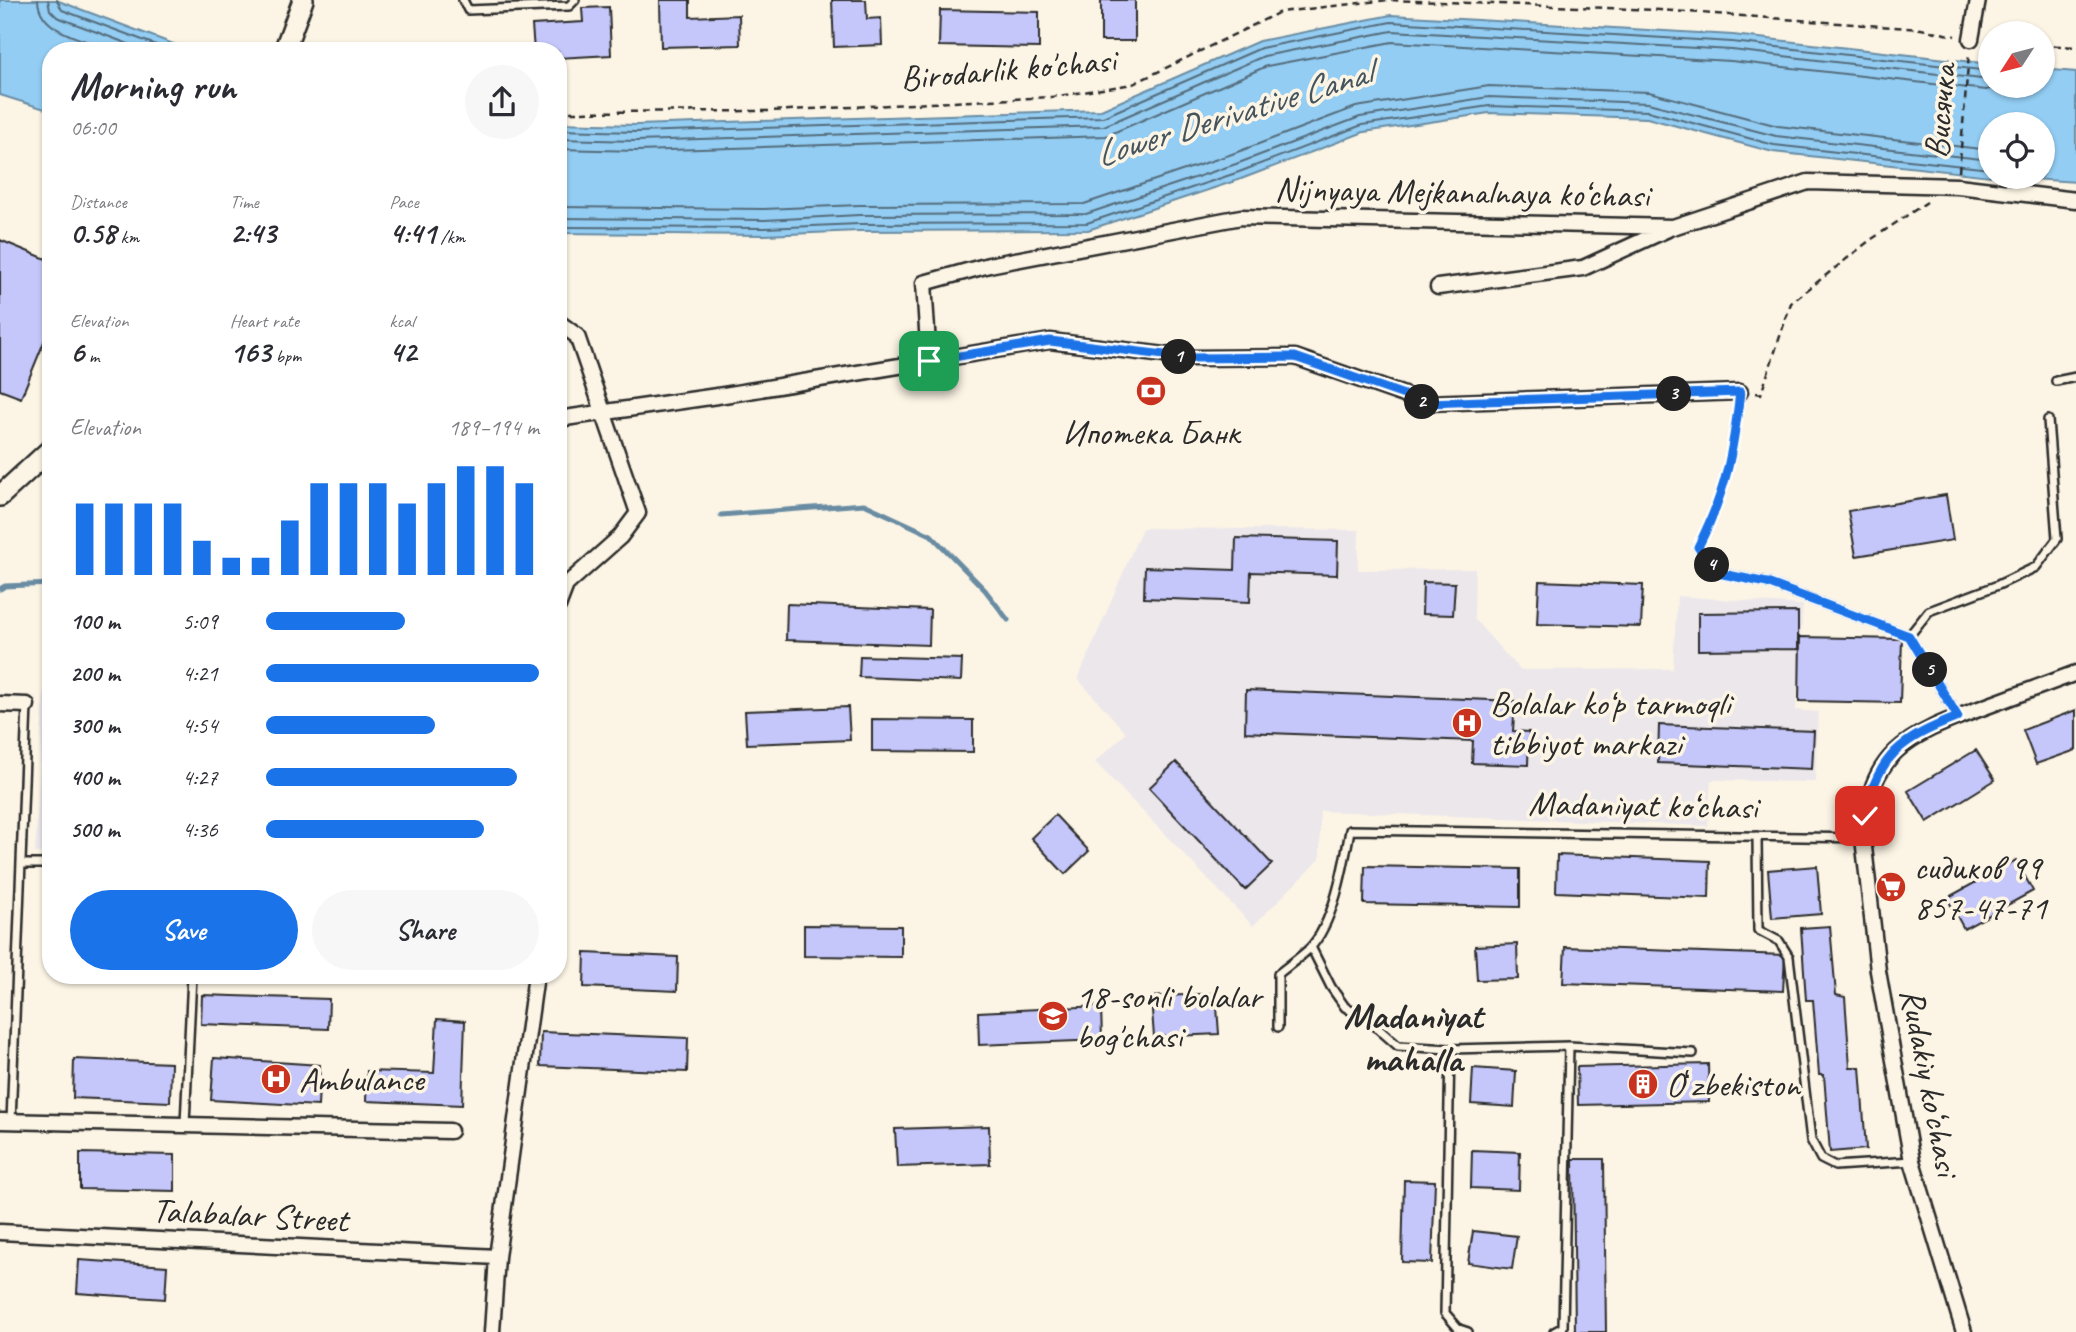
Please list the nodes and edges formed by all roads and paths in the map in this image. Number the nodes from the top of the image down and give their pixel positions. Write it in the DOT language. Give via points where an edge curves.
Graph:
graph roads {
  1 [pos="303,0"];
  2 [pos="463,0"];
  3 [pos="575,0"];
  4 [pos="1978,0"];
  5 [pos="1971,39"];
  6 [pos="287,42"];
  7 [pos="2055,46"];
  8 [pos="2076,47"];
  9 [pos="567,112"];
  10 [pos="1954,186"];
  11 [pos="2076,200"];
  12 [pos="1673,228"];
  13 [pos="1438,287"];
  14 [pos="567,329"];
  15 [pos="929,361"];
  16 [pos="2076,377"];
  17 [pos="2056,381"];
  18 [pos="1740,392"];
  19 [pos="604,414"];
  20 [pos="567,418"];
  21 [pos="2048,420"];
  22 [pos="42,457"];
  23 [pos="0,496"];
  24 [pos="1698,547"];
  25 [pos="567,584"];
  26 [pos="1909,636"];
  27 [pos="2076,673"];
  28 [pos="0,704"];
  29 [pos="27,705"];
  30 [pos="1958,717"];
  31 [pos="1757,836"];
  32 [pos="1863,838"];
  33 [pos="22,864"];
  34 [pos="42,864"];
  35 [pos="1311,947"];
  36 [pos="192,984"];
  37 [pos="535,984"];
  38 [pos="1278,1027"];
  39 [pos="1569,1046"];
  40 [pos="1450,1049"];
  41 [pos="1692,1052"];
  42 [pos="6,1122"];
  43 [pos="184,1125"];
  44 [pos="450,1131"];
  45 [pos="1912,1161"];
  46 [pos="0,1232"];
  47 [pos="497,1257"];
  48 [pos="492,1332"];
  49 [pos="1468,1332"];
  50 [pos="1554,1332"];
  51 [pos="1964,1332"];
  1 -- 6 [label="main road"];
  2 -- 3 [label="lane" via="468,10 569,6"];
  4 -- 5 [label="street"];
  5 -- 9 [label="path, Birodarlik ko'chasi" via="1921,29 1674,11 1388,0 1280,12 1133,84 1052,97 770,111"];
  5 -- 10 [label="path, Висячка"];
  7 -- 8 [label="path"];
  10 -- 11 [label="street, Nijnyaya Mejkanalnaya ko‘chasi"];
  10 -- 12 [label="street, Nijnyaya Mejkanalnaya ko‘chasi" via="1808,182"];
  10 -- 18 [label="path" via="1869,241 1791,303 1761,394"];
  12 -- 13 [label="street" via="1583,268"];
  12 -- 15 [label="street, Nijnyaya Mejkanalnaya ko‘chasi" via="1241,217 989,265 924,283"];
  14 -- 19 [label="street" via="577,337"];
  15 -- 18 [label="street" via="1050,341 1189,358 1295,357 1427,403"];
  15 -- 19 [label="street"];
  16 -- 17 [label="lane"];
  18 -- 24 [label="path" via="1732,453 1717,510"];
  19 -- 20 [label="street"];
  19 -- 25 [label="street" via="638,513 620,537"];
  21 -- 26 [label="lane" via="2057,539 2036,567 1929,611"];
  22 -- 23 [label="main road"];
  24 -- 26 [label="lane" via="1718,573 1767,583"];
  26 -- 30 [label="lane"];
  27 -- 30 [label="street"];
  28 -- 29 [label="street"];
  29 -- 33 [label="lane"];
  30 -- 32 [label="street" via="1920,732 1890,757 1869,795"];
  31 -- 32 [label="lane, Madaniyat ko‘chasi"];
  31 -- 35 [label="lane, Madaniyat ko‘chasi" via="1350,830 1338,892"];
  31 -- 45 [label="lane" via="1758,930 1779,941 1789,957 1811,1140 1821,1159 1835,1166"];
  32 -- 45 [label="street, Rudakiy ko‘chasi" via="1878,971"];
  33 -- 34 [label="lane"];
  33 -- 42 [label="lane"];
  35 -- 38 [label="lane, Madaniyat ko‘chasi" via="1278,974"];
  35 -- 40 [label="lane" via="1345,1007 1398,1046"];
  36 -- 43 [label="lane"];
  37 -- 47 [label="street"];
  39 -- 40 [label="lane"];
  39 -- 41 [label="lane"];
  39 -- 50 [label="lane" via="1563,1327"];
  40 -- 49 [label="lane" via="1445,1312 1459,1329"];
  42 -- 43 [label="street"];
  43 -- 44 [label="street"];
  45 -- 51 [label="street, Rudakiy ko‘chasi"];
  46 -- 47 [label="street, Talabalar Street"];
  47 -- 48 [label="street"];
}
